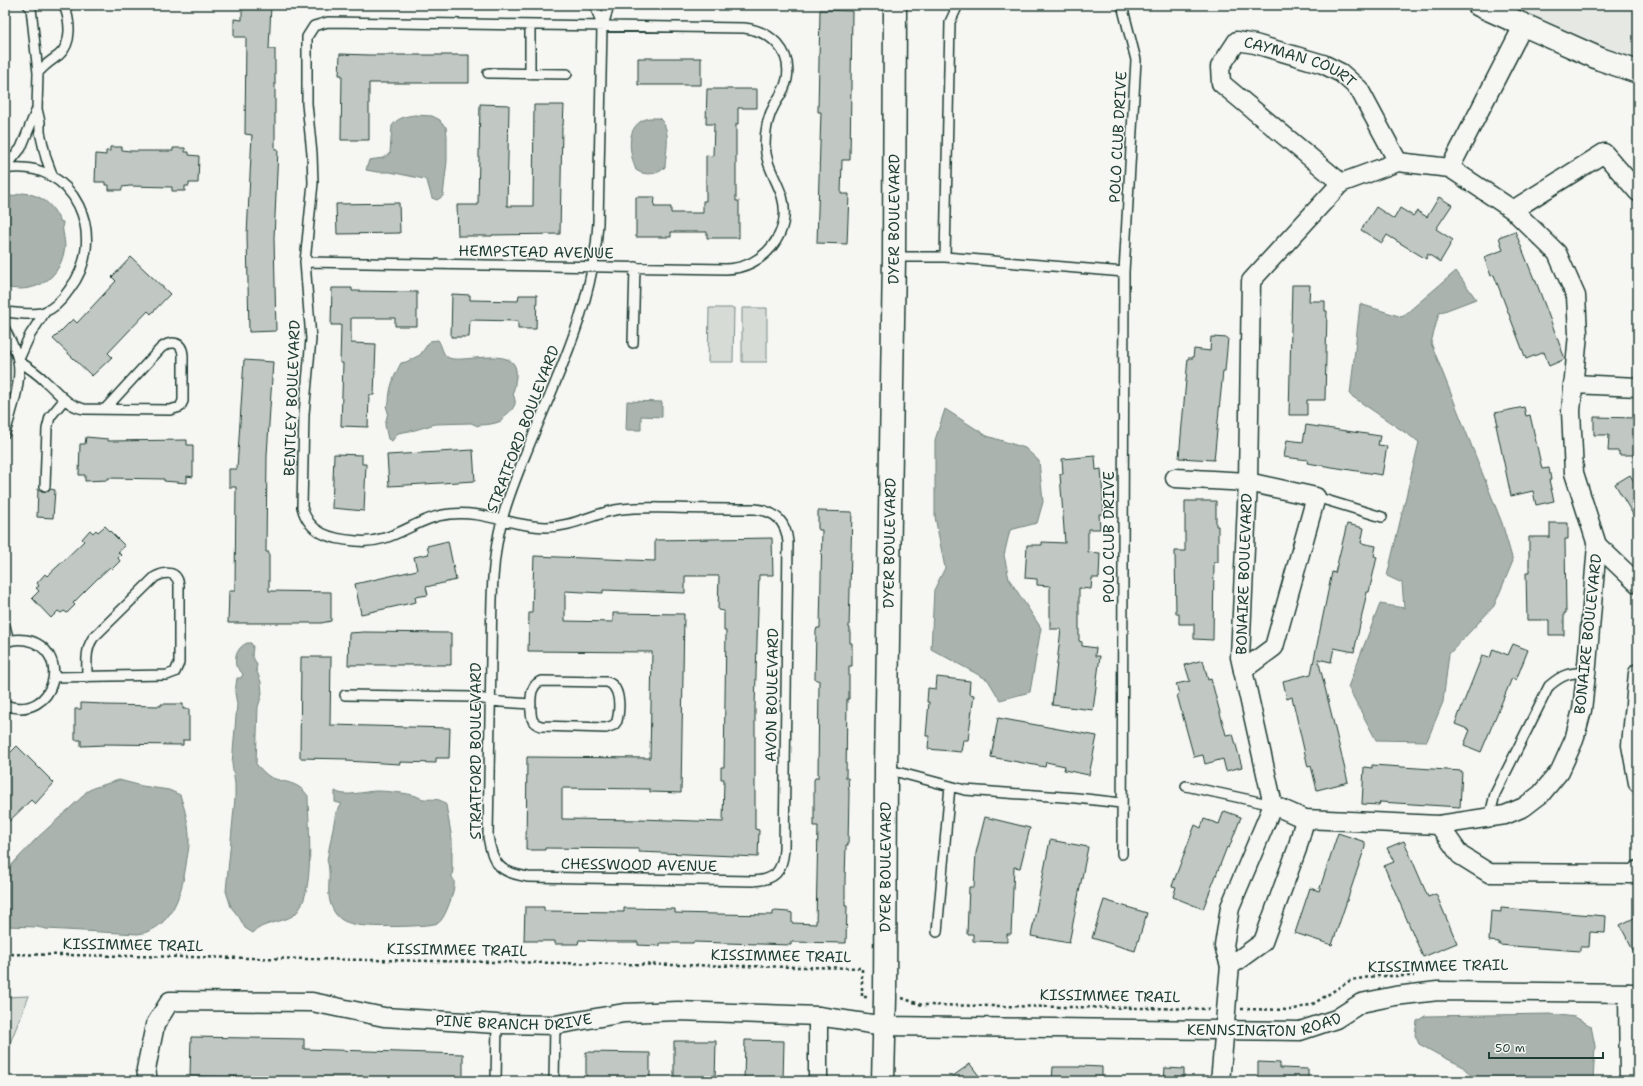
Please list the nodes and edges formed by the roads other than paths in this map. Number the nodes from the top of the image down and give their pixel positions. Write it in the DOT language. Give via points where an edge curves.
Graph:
graph roads {
  1 [pos="64,5"];
  2 [pos="595,5"];
  3 [pos="609,5"];
  4 [pos="895,5"];
  5 [pos="958,5"];
  6 [pos="1122,5"];
  7 [pos="1479,5"];
  8 [pos="31,6"];
  9 [pos="530,25"];
  10 [pos="602,26"];
  11 [pos="1523,26"];
  12 [pos="1638,72"];
  13 [pos="488,73"];
  14 [pos="38,74"];
  15 [pos="530,74"];
  16 [pos="567,74"];
  17 [pos="37,109"];
  18 [pos="1398,162"];
  19 [pos="5,168"];
  20 [pos="1450,168"];
  21 [pos="54,177"];
  22 [pos="1341,183"];
  23 [pos="1638,192"];
  24 [pos="1514,210"];
  25 [pos="894,257"];
  26 [pos="945,257"];
  27 [pos="305,262"];
  28 [pos="594,266"];
  29 [pos="635,267"];
  30 [pos="1124,272"];
  31 [pos="5,312"];
  32 [pos="45,312"];
  33 [pos="5,329"];
  34 [pos="632,342"];
  35 [pos="18,361"];
  36 [pos="1573,384"];
  37 [pos="1638,386"];
  38 [pos="64,400"];
  39 [pos="105,409"];
  40 [pos="5,433"];
  41 [pos="1175,478"];
  42 [pos="1248,482"];
  43 [pos="44,486"];
  44 [pos="1316,497"];
  45 [pos="1382,517"];
  46 [pos="779,518"];
  47 [pos="502,521"];
  48 [pos="1597,545"];
  49 [pos="1638,584"];
  50 [pos="5,626"];
  51 [pos="7,642"];
  52 [pos="1243,670"];
  53 [pos="1587,672"];
  54 [pos="1638,673"];
  55 [pos="54,676"];
  56 [pos="86,677"];
  57 [pos="345,695"];
  58 [pos="490,699"];
  59 [pos="531,704"];
  60 [pos="5,705"];
  61 [pos="886,769"];
  62 [pos="1638,783"];
  63 [pos="950,786"];
  64 [pos="1186,786"];
  65 [pos="1121,803"];
  66 [pos="1273,805"];
  67 [pos="1305,819"];
  68 [pos="1489,819"];
  69 [pos="1439,826"];
  70 [pos="1122,854"];
  71 [pos="499,868"];
  72 [pos="1638,870"];
  73 [pos="777,873"];
  74 [pos="937,932"];
  75 [pos="1230,966"];
  76 [pos="1633,993"];
  77 [pos="818,1016"];
  78 [pos="497,1024"];
  79 [pos="555,1025"];
  80 [pos="884,1026"];
  81 [pos="1226,1031"];
  82 [pos="148,1081"];
  83 [pos="496,1081"];
  84 [pos="554,1081"];
  85 [pos="818,1081"];
  86 [pos="883,1081"];
  87 [pos="1220,1081"];
  88 [pos="1628,1081"];
  1 -- 14 [label="lane" via="67,13 66,47"];
  2 -- 10 [label="lane, STRATFORD BOULEVARD"];
  3 -- 10 [label="lane, STRATFORD BOULEVARD"];
  4 -- 25 [label="main road, DYER BOULEVARD"];
  5 -- 26 [label="lane" via="950,22"];
  6 -- 30 [label="lane, POLO CLUB DRIVE" via="1136,60"];
  7 -- 11 [label="main road"];
  8 -- 14 [label="lane"];
  9 -- 10 [label="lane"];
  9 -- 15 [label="lane"];
  9 -- 27 [label="lane, BENTLEY BOULEVARD" via="328,22 314,26 307,37 313,183"];
  10 -- 28 [label="lane, STRATFORD BOULEVARD" via="598,223"];
  10 -- 29 [label="lane, HEMPSTEAD AVENUE" via="760,30 779,46 786,61 785,87 770,115 765,135 767,161 782,196 784,215 774,245 763,256 734,269"];
  11 -- 12 [label="main road" via="1600,59"];
  11 -- 20 [label="street"];
  13 -- 15 [label="lane"];
  14 -- 17 [label="lane"];
  15 -- 16 [label="lane"];
  17 -- 19 [label="lane" via="21,148"];
  17 -- 21 [label="lane" via="46,158"];
  18 -- 20 [label="street, BONAIRE BOULEVARD"];
  18 -- 22 [label="street, BONAIRE BOULEVARD"];
  18 -- 22 [label="street, CAYMAN COURT" via="1359,89 1341,73 1323,64 1237,41 1220,67 1221,83"];
  19 -- 21 [label="lane" via="29,169"];
  20 -- 24 [label="street, BONAIRE BOULEVARD"];
  21 -- 32 [label="lane" via="76,199 85,220 88,241 78,279 61,300"];
  22 -- 42 [label="street, BONAIRE BOULEVARD" via="1251,281"];
  23 -- 24 [label="street" via="1604,153"];
  24 -- 36 [label="street, BONAIRE BOULEVARD" via="1557,253 1576,296 1578,334"];
  25 -- 26 [label="lane"];
  25 -- 61 [label="main road, DYER BOULEVARD"];
  26 -- 30 [label="lane"];
  27 -- 28 [label="lane, HEMPSTEAD AVENUE"];
  27 -- 47 [label="lane, BENTLEY BOULEVARD" via="311,339 304,414 302,507 307,521 321,533 339,539 365,542 382,540 436,516 475,514"];
  28 -- 29 [label="lane, HEMPSTEAD AVENUE"];
  28 -- 47 [label="lane, STRATFORD BOULEVARD" via="575,334 517,475"];
  29 -- 34 [label="lane"];
  30 -- 65 [label="lane, POLO CLUB DRIVE"];
  31 -- 32 [label="lane"];
  32 -- 35 [label="lane" via="30,335"];
  33 -- 35 [label="lane"];
  35 -- 38 [label="lane" via="42,378"];
  35 -- 40 [label="lane" via="18,381"];
  36 -- 37 [label="street"];
  36 -- 48 [label="street, BONAIRE BOULEVARD" via="1571,411 1574,473"];
  38 -- 39 [label="lane" via="77,408"];
  38 -- 43 [label="lane" via="50,416"];
  39 -- 39 [label="lane" via="170,410 180,407 183,401 184,376 183,350 180,345 170,343 161,348"];
  41 -- 42 [label="street"];
  42 -- 44 [label="street"];
  42 -- 52 [label="street, BONAIRE BOULEVARD" via="1240,657"];
  44 -- 45 [label="lane"];
  44 -- 52 [label="street" via="1274,647"];
  46 -- 47 [label="lane, BENTLEY BOULEVARD" via="755,509 633,508 609,511 557,527"];
  46 -- 73 [label="lane, AVON BOULEVARD" via="784,525 788,542 784,850"];
  47 -- 58 [label="lane, STRATFORD BOULEVARD" via="493,576"];
  48 -- 49 [label="street"];
  48 -- 53 [label="street, BONAIRE BOULEVARD"];
  50 -- 51 [label="lane"];
  51 -- 55 [label="lane" via="20,639 31,641 41,647 54,665"];
  52 -- 66 [label="street, BONAIRE BOULEVARD"];
  53 -- 68 [label="lane" via="1561,676 1549,686 1494,794"];
  53 -- 68 [label="street, BONAIRE BOULEVARD" via="1582,710 1574,740 1560,771 1541,794 1524,807 1505,816"];
  54 -- 62 [label="street" via="1631,745"];
  55 -- 56 [label="lane"];
  55 -- 60 [label="lane" via="52,688 36,704 25,708"];
  56 -- 56 [label="lane" via="167,676 176,672 179,663 180,585 176,576 165,573 155,577 93,638 88,644"];
  57 -- 58 [label="lane" via="472,696"];
  58 -- 59 [label="lane"];
  58 -- 71 [label="lane, STRATFORD BOULEVARD" via="488,836 493,857"];
  59 -- 59 [label="lane" via="533,688 538,682 607,682 617,689 618,717 614,725 606,728 541,726 532,719"];
  61 -- 63 [label="lane"];
  61 -- 80 [label="main road, DYER BOULEVARD"];
  63 -- 65 [label="lane" via="965,790"];
  63 -- 74 [label="lane"];
  64 -- 66 [label="lane"];
  65 -- 70 [label="lane, POLO CLUB DRIVE"];
  66 -- 67 [label="street, BONAIRE BOULEVARD"];
  66 -- 75 [label="street" via="1230,907 1224,946"];
  67 -- 69 [label="street, BONAIRE BOULEVARD"];
  67 -- 75 [label="street" via="1297,849 1263,942"];
  68 -- 69 [label="street, BONAIRE BOULEVARD"];
  69 -- 72 [label="street" via="1460,855 1489,872 1633,874"];
  71 -- 73 [label="lane, CHESSWOOD AVENUE" via="517,876 528,877 753,882 771,878"];
  75 -- 81 [label="street" via="1225,1009"];
  76 -- 81 [label="street, KENNSINGTON ROAD" via="1438,991 1361,1003 1336,1019 1300,1031"];
  76 -- 88 [label="street"];
  77 -- 79 [label="street, PINE BRANCH DRIVE" via="639,1012"];
  77 -- 80 [label="street, PINE BRANCH DRIVE"];
  77 -- 85 [label="street"];
  78 -- 79 [label="street, PINE BRANCH DRIVE"];
  78 -- 82 [label="street, PINE BRANCH DRIVE" via="384,1017 312,1002 170,1001 155,1025 146,1069"];
  78 -- 83 [label="lane"];
  79 -- 84 [label="lane"];
  80 -- 81 [label="street, KENNSINGTON ROAD"];
  80 -- 86 [label="main road, DYER BOULEVARD"];
  81 -- 87 [label="street"];
}
